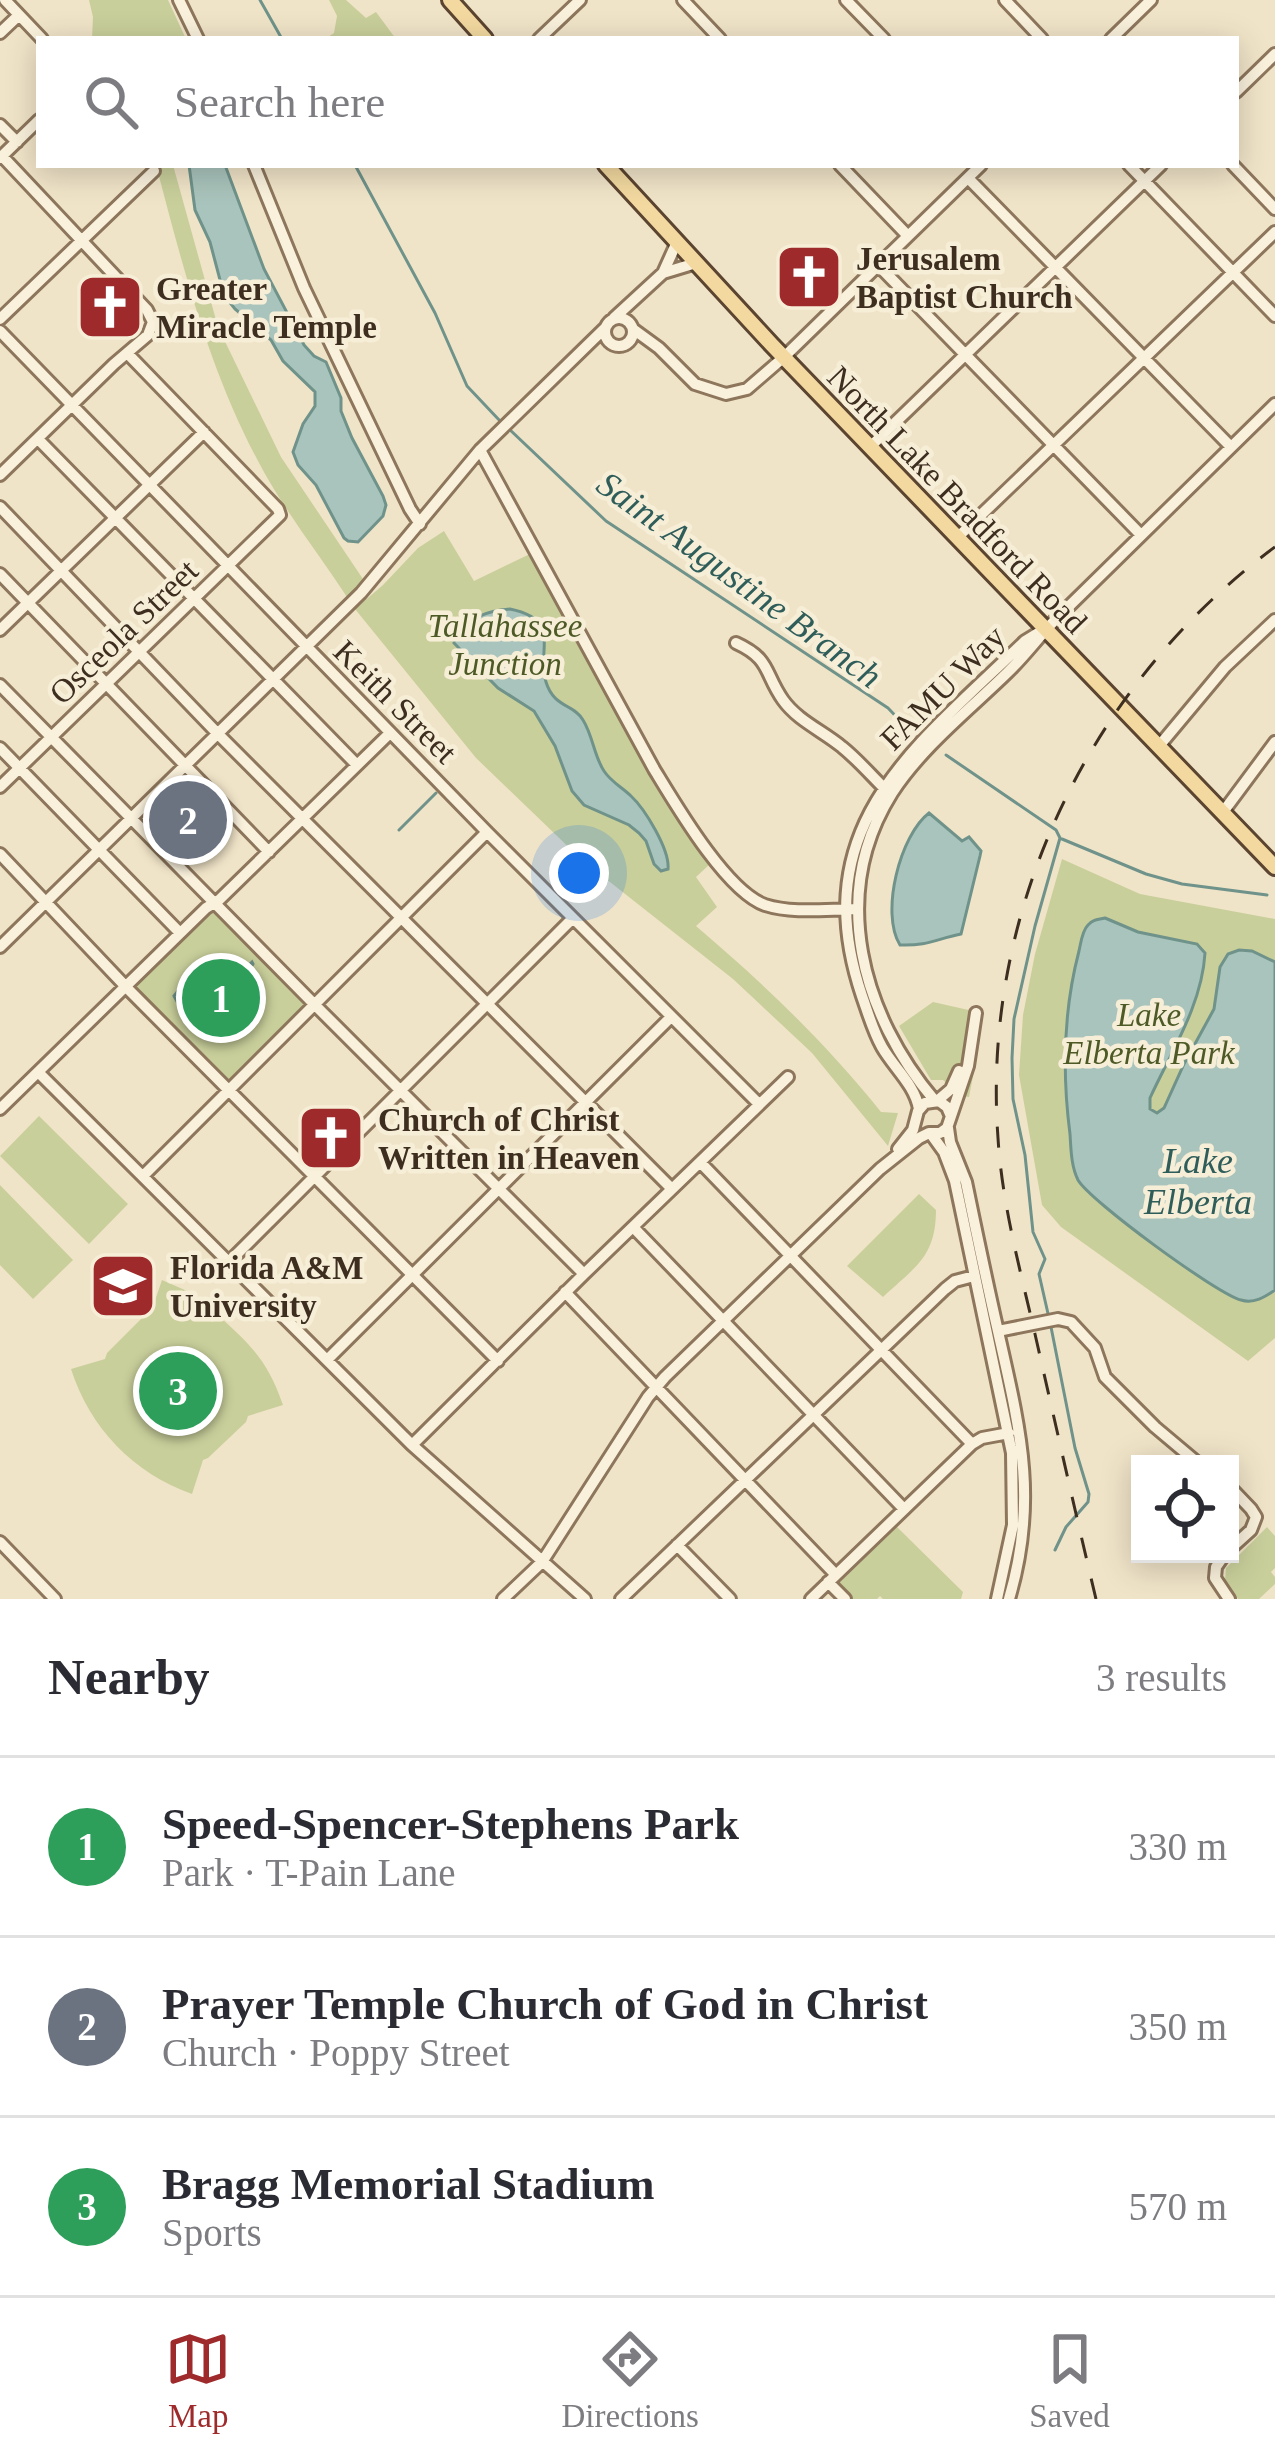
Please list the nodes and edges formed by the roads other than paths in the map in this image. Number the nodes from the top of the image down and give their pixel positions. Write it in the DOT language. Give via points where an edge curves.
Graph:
graph roads {
  1 [pos="5,0"];
  2 [pos="179,0"];
  3 [pos="450,0"];
  4 [pos="580,0"];
  5 [pos="683,0"];
  6 [pos="846,0"];
  7 [pos="1005,0"];
  8 [pos="1151,0"];
  9 [pos="19,15"];
  10 [pos="0,33"];
  11 [pos="39,36"];
  12 [pos="197,36"];
  13 [pos="482,36"];
  14 [pos="542,36"];
  15 [pos="717,36"];
  16 [pos="881,36"];
  17 [pos="1039,36"];
  18 [pos="1114,36"];
  19 [pos="1275,54"];
  20 [pos="1239,89"];
  21 [pos="36,123"];
  22 [pos="0,124"];
  23 [pos="17,142"];
  24 [pos="1,157"];
  25 [pos="255,168"];
  26 [pos="609,168"];
  27 [pos="843,168"];
  28 [pos="978,168"];
  29 [pos="1132,168"];
  30 [pos="1158,168"];
  31 [pos="1236,168"];
  32 [pos="154,171"];
  33 [pos="968,178"];
  34 [pos="1144,181"];
  35 [pos="1275,209"];
  36 [pos="1275,232"];
  37 [pos="908,236"];
  38 [pos="82,242"];
  39 [pos="677,242"];
  40 [pos="696,263"];
  41 [pos="878,265"];
  42 [pos="1055,267"];
  43 [pos="663,273"];
  44 [pos="1233,273"];
  45 [pos="633,302"];
  46 [pos="1275,316"];
  47 [pos="614,318"];
  48 [pos="0,320"];
  49 [pos="632,327"];
  50 [pos="604,329"];
  51 [pos="0,332"];
  52 [pos="644,340"];
  53 [pos="590,343"];
  54 [pos="610,343"];
  55 [pos="628,343"];
  56 [pos="127,353"];
  57 [pos="965,355"];
  58 [pos="784,357"];
  59 [pos="1144,358"];
  60 [pos="1275,404"];
  61 [pos="72,406"];
  62 [pos="204,432"];
  63 [pos="38,439"];
  64 [pos="871,446"];
  65 [pos="1054,446"];
  66 [pos="1231,447"];
  67 [pos="480,450"];
  68 [pos="0,475"];
  69 [pos="149,485"];
  70 [pos="0,507"];
  71 [pos="116,517"];
  72 [pos="420,524"];
  73 [pos="1141,535"];
  74 [pos="958,537"];
  75 [pos="227,567"];
  76 [pos="60,572"];
  77 [pos="0,574"];
  78 [pos="195,598"];
  79 [pos="28,602"];
  80 [pos="1275,620"];
  81 [pos="1046,629"];
  82 [pos="0,630"];
  83 [pos="736,643"];
  84 [pos="306,648"];
  85 [pos="138,652"];
  86 [pos="274,679"];
  87 [pos="107,683"];
  88 [pos="0,685"];
  89 [pos="389,733"];
  90 [pos="218,734"];
  91 [pos="51,737"];
  92 [pos="1275,742"];
  93 [pos="1159,746"];
  94 [pos="0,748"];
  95 [pos="187,764"];
  96 [pos="357,765"];
  97 [pos="20,768"];
  98 [pos="0,787"];
  99 [pos="883,788"];
  100 [pos="1223,812"];
  101 [pos="131,819"];
  102 [pos="302,819"];
  103 [pos="487,832"];
  104 [pos="99,851"];
  105 [pos="268,852"];
  106 [pos="0,854"];
  107 [pos="1275,867"];
  108 [pos="46,902"];
  109 [pos="214,903"];
  110 [pos="852,909"];
  111 [pos="400,918"];
  112 [pos="572,919"];
  113 [pos="179,933"];
  114 [pos="0,947"];
  115 [pos="125,985"];
  116 [pos="314,1004"];
  117 [pos="487,1004"];
  118 [pos="976,1013"];
  119 [pos="671,1017"];
  120 [pos="969,1046"];
  121 [pos="38,1072"];
  122 [pos="788,1077"];
  123 [pos="228,1090"];
  124 [pos="400,1091"];
  125 [pos="936,1101"];
  126 [pos="586,1103"];
  127 [pos="759,1103"];
  128 [pos="0,1109"];
  129 [pos="918,1114"];
  130 [pos="949,1120"];
  131 [pos="930,1134"];
  132 [pos="700,1162"];
  133 [pos="880,1169"];
  134 [pos="142,1176"];
  135 [pos="314,1177"];
  136 [pos="499,1189"];
  137 [pos="672,1189"];
  138 [pos="633,1227"];
  139 [pos="790,1255"];
  140 [pos="229,1262"];
  141 [pos="584,1274"];
  142 [pos="412,1275"];
  143 [pos="974,1276"];
  144 [pos="566,1292"];
  145 [pos="722,1320"];
  146 [pos="998,1331"];
  147 [pos="882,1349"];
  148 [pos="327,1360"];
  149 [pos="498,1361"];
  150 [pos="656,1387"];
  151 [pos="813,1414"];
  152 [pos="1009,1433"];
  153 [pos="972,1444"];
  154 [pos="412,1445"];
  155 [pos="1188,1455"];
  156 [pos="746,1480"];
  157 [pos="1239,1496"];
  158 [pos="904,1509"];
  159 [pos="1239,1540"];
  160 [pos="0,1543"];
  161 [pos="677,1545"];
  162 [pos="542,1562"];
  163 [pos="1219,1563"];
  164 [pos="832,1579"];
  165 [pos="55,1599"];
  166 [pos="503,1599"];
  167 [pos="585,1599"];
  168 [pos="621,1599"];
  169 [pos="730,1599"];
  170 [pos="811,1599"];
  171 [pos="845,1599"];
  172 [pos="998,1599"];
  173 [pos="1009,1599"];
  174 [pos="1229,1599"];
  1 -- 9 [label="street"];
  2 -- 12 [label="street"];
  3 -- 13 [label="main road"];
  4 -- 14 [label="street"];
  5 -- 15 [label="street"];
  6 -- 16 [label="street"];
  7 -- 17 [label="street"];
  8 -- 18 [label="street"];
  9 -- 10 [label="street"];
  9 -- 11 [label="street"];
  19 -- 20 [label="street"];
  21 -- 23 [label="street"];
  22 -- 23 [label="street"];
  23 -- 24 [label="street"];
  24 -- 38 [label="street"];
  25 -- 72 [label="street" via="310,301"];
  26 -- 39 [label="main road, North Lake Bradford Road"];
  27 -- 37 [label="street"];
  28 -- 33 [label="street"];
  29 -- 34 [label="street"];
  30 -- 34 [label="street"];
  31 -- 35 [label="street"];
  32 -- 38 [label="street"];
  33 -- 37 [label="street"];
  33 -- 42 [label="street"];
  34 -- 42 [label="street"];
  34 -- 44 [label="street"];
  36 -- 44 [label="street"];
  37 -- 41 [label="street"];
  38 -- 48 [label="street"];
  38 -- 56 [label="street" via="149,313 153,326"];
  39 -- 40 [label="main road, North Lake Bradford Road"];
  39 -- 43 [label="street"];
  40 -- 43 [label="street"];
  40 -- 58 [label="main road, North Lake Bradford Road"];
  41 -- 57 [label="street"];
  41 -- 58 [label="street"];
  42 -- 57 [label="street"];
  42 -- 59 [label="street"];
  43 -- 45 [label="street"];
  44 -- 46 [label="street"];
  44 -- 59 [label="street"];
  45 -- 47 [label="street"];
  45 -- 49 [label="street"];
  47 -- 49 [label="street"];
  47 -- 50 [label="street"];
  49 -- 52 [label="street"];
  49 -- 55 [label="street"];
  50 -- 53 [label="street"];
  50 -- 54 [label="street"];
  51 -- 61 [label="street, Keith Street"];
  52 -- 55 [label="street"];
  52 -- 58 [label="street" via="695,384 726,394 747,389"];
  53 -- 54 [label="street"];
  53 -- 67 [label="street"];
  54 -- 55 [label="street"];
  56 -- 61 [label="street"];
  56 -- 62 [label="street"];
  57 -- 64 [label="street"];
  57 -- 65 [label="street"];
  58 -- 64 [label="main road, North Lake Bradford Road"];
  59 -- 65 [label="street"];
  59 -- 66 [label="street"];
  60 -- 66 [label="street"];
  61 -- 63 [label="street"];
  61 -- 69 [label="street, Keith Street"];
  62 -- 69 [label="street"];
  62 -- 75 [label="street, Osceola Street" via="280,512"];
  63 -- 68 [label="street"];
  63 -- 71 [label="street"];
  64 -- 74 [label="main road, North Lake Bradford Road"];
  65 -- 73 [label="street"];
  65 -- 74 [label="street"];
  66 -- 73 [label="street"];
  67 -- 72 [label="street"];
  67 -- 110 [label="street" via="654,769 727,874 772,907"];
  69 -- 71 [label="street"];
  69 -- 75 [label="street, Keith Street"];
  70 -- 76 [label="street"];
  71 -- 76 [label="street"];
  71 -- 78 [label="street"];
  72 -- 84 [label="street"];
  73 -- 81 [label="street"];
  74 -- 81 [label="main road, North Lake Bradford Road"];
  75 -- 78 [label="street, Osceola Street"];
  75 -- 84 [label="street, Keith Street"];
  76 -- 79 [label="street"];
  76 -- 85 [label="street"];
  77 -- 79 [label="street"];
  78 -- 85 [label="street, Osceola Street"];
  78 -- 86 [label="street"];
  79 -- 82 [label="street"];
  79 -- 87 [label="street"];
  80 -- 93 [label="street"];
  81 -- 93 [label="main road, North Lake Bradford Road"];
  81 -- 99 [label="street, FAMU Way" via="928,735"];
  81 -- 110 [label="street, FAMU Way" via="900,782 873,832"];
  83 -- 99 [label="street" via="760,657 792,710"];
  84 -- 86 [label="street"];
  84 -- 89 [label="street, Keith Street"];
  85 -- 87 [label="street, Osceola Street"];
  85 -- 90 [label="street"];
  86 -- 90 [label="street"];
  86 -- 96 [label="street"];
  87 -- 91 [label="street, Osceola Street"];
  87 -- 95 [label="street"];
  88 -- 91 [label="street"];
  89 -- 96 [label="street"];
  89 -- 103 [label="street, Keith Street"];
  90 -- 95 [label="street"];
  90 -- 102 [label="street"];
  91 -- 97 [label="street, Osceola Street"];
  91 -- 101 [label="street"];
  92 -- 100 [label="street"];
  93 -- 100 [label="main road, North Lake Bradford Road"];
  94 -- 97 [label="street"];
  95 -- 101 [label="street"];
  95 -- 105 [label="street"];
  96 -- 102 [label="street"];
  97 -- 98 [label="street, Osceola Street"];
  97 -- 104 [label="street"];
  99 -- 110 [label="street, FAMU Way" via="857,842 848,881"];
  100 -- 107 [label="main road, North Lake Bradford Road"];
  101 -- 104 [label="street"];
  101 -- 109 [label="street"];
  102 -- 105 [label="street"];
  102 -- 111 [label="street"];
  103 -- 111 [label="street"];
  103 -- 112 [label="street, Keith Street"];
  104 -- 108 [label="street"];
  104 -- 113 [label="street"];
  105 -- 109 [label="street"];
  106 -- 108 [label="street"];
  108 -- 114 [label="street"];
  108 -- 115 [label="street"];
  109 -- 113 [label="street"];
  109 -- 116 [label="street"];
  110 -- 125 [label="street, FAMU Way" via="885,1028"];
  110 -- 129 [label="street, FAMU Way" via="850,955 872,1024 915,1094"];
  111 -- 116 [label="street"];
  111 -- 117 [label="street"];
  112 -- 117 [label="street"];
  112 -- 119 [label="street, Keith Street"];
  113 -- 115 [label="street"];
  115 -- 121 [label="street"];
  115 -- 123 [label="street"];
  116 -- 123 [label="street"];
  116 -- 124 [label="street"];
  117 -- 124 [label="street"];
  117 -- 126 [label="street"];
  118 -- 120 [label="street"];
  119 -- 126 [label="street"];
  119 -- 127 [label="street, Keith Street"];
  120 -- 125 [label="street" via="954,1084"];
  120 -- 130 [label="street"];
  121 -- 128 [label="street"];
  121 -- 134 [label="street"];
  122 -- 127 [label="street"];
  123 -- 134 [label="street"];
  123 -- 135 [label="street"];
  124 -- 135 [label="street"];
  124 -- 136 [label="street"];
  125 -- 129 [label="street"];
  125 -- 130 [label="street, FAMU Way"];
  126 -- 136 [label="street"];
  126 -- 137 [label="street"];
  127 -- 132 [label="street"];
  129 -- 131 [label="street, FAMU Way"];
  129 -- 133 [label="street"];
  130 -- 131 [label="street"];
  130 -- 146 [label="street, FAMU Way"];
  131 -- 133 [label="street"];
  131 -- 143 [label="street, FAMU Way" via="952,1171"];
  132 -- 137 [label="street"];
  132 -- 139 [label="street"];
  133 -- 139 [label="street"];
  134 -- 140 [label="street"];
  135 -- 140 [label="street"];
  135 -- 142 [label="street"];
  136 -- 141 [label="street"];
  136 -- 142 [label="street"];
  137 -- 138 [label="street"];
  138 -- 141 [label="street"];
  138 -- 145 [label="street"];
  139 -- 145 [label="street"];
  139 -- 147 [label="street"];
  140 -- 148 [label="street"];
  141 -- 144 [label="street"];
  142 -- 148 [label="street"];
  142 -- 149 [label="street"];
  143 -- 147 [label="street" via="948,1286"];
  143 -- 152 [label="street, FAMU Way"];
  144 -- 149 [label="street"];
  144 -- 150 [label="street"];
  145 -- 150 [label="street"];
  145 -- 151 [label="street"];
  146 -- 155 [label="street" via="1066,1319 1094,1346 1105,1377"];
  146 -- 173 [label="street, FAMU Way" via="1025,1479"];
  147 -- 151 [label="street"];
  147 -- 153 [label="street"];
  148 -- 154 [label="street"];
  149 -- 154 [label="street"];
  150 -- 156 [label="street"];
  150 -- 162 [label="street"];
  151 -- 156 [label="street"];
  151 -- 158 [label="street"];
  152 -- 153 [label="street"];
  152 -- 172 [label="street, FAMU Way" via="1014,1515"];
  153 -- 158 [label="street"];
  154 -- 162 [label="street"];
  156 -- 161 [label="street"];
  156 -- 164 [label="street"];
  157 -- 159 [label="street" via="1256,1517"];
  158 -- 164 [label="street"];
  160 -- 165 [label="street"];
  161 -- 168 [label="street"];
  161 -- 169 [label="street"];
  162 -- 166 [label="street"];
  162 -- 167 [label="street"];
  163 -- 174 [label="street" via="1215,1579"];
  164 -- 170 [label="street"];
  164 -- 171 [label="street"];
}
